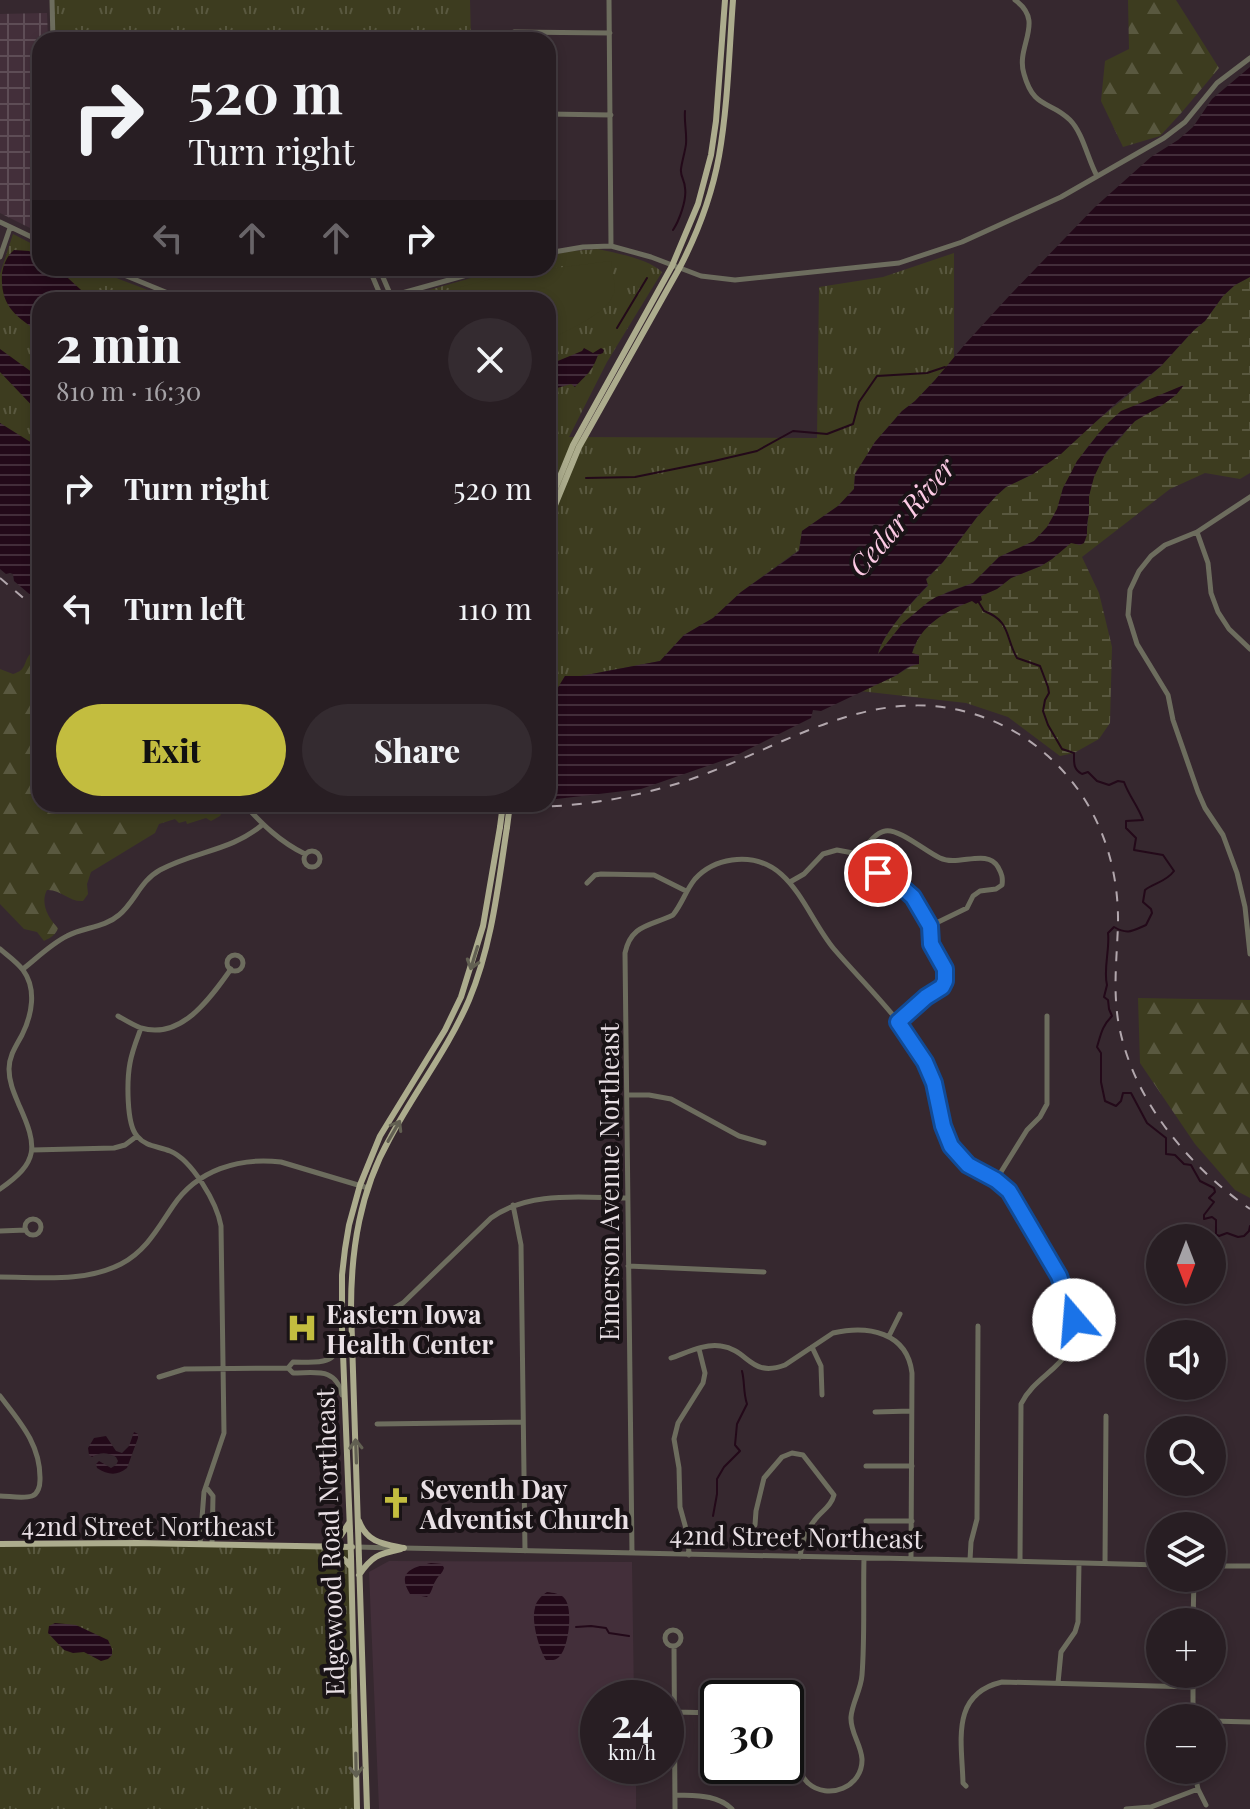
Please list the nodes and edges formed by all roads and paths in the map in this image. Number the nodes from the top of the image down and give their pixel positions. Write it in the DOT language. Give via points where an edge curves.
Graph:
graph roads {
  1 [pos="52,0"];
  2 [pos="609,0"];
  3 [pos="725,0"];
  4 [pos="733,0"];
  5 [pos="1015,0"];
  6 [pos="53,32"];
  7 [pos="556,32"];
  8 [pos="610,33"];
  9 [pos="1250,58"];
  10 [pos="556,114"];
  11 [pos="611,115"];
  12 [pos="1097,176"];
  13 [pos="0,222"];
  14 [pos="10,228"];
  15 [pos="32,238"];
  16 [pos="611,246"];
  17 [pos="556,252"];
  18 [pos="0,257"];
  19 [pos="676,266"];
  20 [pos="126,276"];
  21 [pos="463,276"];
  22 [pos="166,292"];
  23 [pos="405,292"];
  24 [pos="556,486"];
  25 [pos="1250,497"];
  26 [pos="556,503"];
  27 [pos="1197,532"];
  28 [pos="1250,649"];
  29 [pos="251,812"];
  30 [pos="503,812"];
  31 [pos="508,812"];
  32 [pos="262,825"];
  33 [pos="503,827"];
  34 [pos="305,854"];
  35 [pos="858,856"];
  36 [pos="790,882"];
  37 [pos="587,883"];
  38 [pos="686,891"];
  39 [pos="930,926"];
  40 [pos="0,949"];
  41 [pos="1250,954"];
  42 [pos="23,969"];
  43 [pos="231,969"];
  44 [pos="118,1016"];
  45 [pos="1047,1016"];
  46 [pos="898,1022"];
  47 [pos="141,1028"];
  48 [pos="423,1066"];
  49 [pos="420,1088"];
  50 [pos="627,1095"];
  51 [pos="137,1136"];
  52 [pos="764,1143"];
  53 [pos="32,1150"];
  54 [pos="198,1179"];
  55 [pos="996,1180"];
  56 [pos="360,1185"];
  57 [pos="368,1188"];
  58 [pos="0,1189"];
  59 [pos="627,1198"];
  60 [pos="513,1205"];
  61 [pos="26,1230"];
  62 [pos="0,1231"];
  63 [pos="628,1266"];
  64 [pos="764,1272"];
  65 [pos="0,1277"];
  66 [pos="900,1314"];
  67 [pos="370,1322"];
  68 [pos="978,1326"];
  69 [pos="342,1328"];
  70 [pos="889,1336"];
  71 [pos="812,1347"];
  72 [pos="699,1349"];
  73 [pos="671,1358"];
  74 [pos="223,1368"];
  75 [pos="288,1368"];
  76 [pos="159,1377"];
  77 [pos="822,1395"];
  78 [pos="0,1396"];
  79 [pos="344,1401"];
  80 [pos="911,1411"];
  81 [pos="875,1412"];
  82 [pos="1106,1416"];
  83 [pos="523,1422"];
  84 [pos="377,1424"];
  85 [pos="866,1466"];
  86 [pos="912,1466"];
  87 [pos="206,1487"];
  88 [pos="0,1496"];
  89 [pos="357,1517"];
  90 [pos="866,1521"];
  91 [pos="912,1521"];
  92 [pos="349,1523"];
  93 [pos="755,1525"];
  94 [pos="0,1544"];
  95 [pos="200,1544"];
  96 [pos="212,1544"];
  97 [pos="328,1547"];
  98 [pos="354,1547"];
  99 [pos="404,1548"];
  100 [pos="525,1551"];
  101 [pos="632,1553"];
  102 [pos="689,1555"];
  103 [pos="800,1557"];
  104 [pos="864,1558"];
  105 [pos="911,1559"];
  106 [pos="970,1560"];
  107 [pos="1020,1561"];
  108 [pos="1079,1563"];
  109 [pos="1105,1564"];
  110 [pos="1146,1565"];
  111 [pos="1226,1566"];
  112 [pos="1250,1566"];
  113 [pos="351,1567"];
  114 [pos="359,1575"];
  115 [pos="674,1647"];
  116 [pos="675,1680"];
  117 [pos="1058,1683"];
  118 [pos="1146,1686"];
  119 [pos="1226,1721"];
  120 [pos="1250,1722"];
  121 [pos="804,1779"];
  122 [pos="675,1784"];
  123 [pos="1197,1784"];
  124 [pos="966,1786"];
  125 [pos="1198,1789"];
  126 [pos="675,1795"];
  127 [pos="1206,1805"];
  128 [pos="358,1809"];
  129 [pos="367,1809"];
  130 [pos="675,1809"];
  131 [pos="732,1809"];
  132 [pos="1126,1809"];
  1 -- 6 [label="street"];
  2 -- 8 [label="street"];
  3 -- 19 [label="main road" via="711,155"];
  4 -- 19 [label="main road" via="719,157 693,241"];
  5 -- 12 [label="street" via="1030,20 1022,59 1029,88 1077,129"];
  7 -- 8 [label="street"];
  8 -- 11 [label="street"];
  9 -- 12 [label="street" via="1217,83 1176,130"];
  10 -- 11 [label="street"];
  11 -- 16 [label="street"];
  12 -- 19 [label="street" via="962,242 899,263 735,280"];
  13 -- 14 [label="street"];
  14 -- 15 [label="street"];
  14 -- 18 [label="street"];
  16 -- 17 [label="street"];
  16 -- 19 [label="street"];
  19 -- 24 [label="main road" via="573,445"];
  19 -- 26 [label="main road" via="579,447"];
  20 -- 22 [label="street"];
  21 -- 23 [label="street"];
  25 -- 27 [label="street"];
  27 -- 28 [label="street" via="1218,612"];
  27 -- 41 [label="street" via="1151,556 1130,590 1128,615 1137,644 1168,695 1198,792 1233,861"];
  29 -- 32 [label="street"];
  30 -- 33 [label="main road, bridge"];
  31 -- 33 [label="main road, bridge"];
  32 -- 34 [label="street"];
  32 -- 42 [label="street" via="231,844 156,872 122,913 67,936"];
  33 -- 48 [label="main road, Edgewood Road Northeast, one-way" via="468,978 450,1022"];
  33 -- 49 [label="main road, Edgewood Road Northeast" via="493,919 477,981"];
  35 -- 36 [label="street" via="830,851"];
  35 -- 39 [label="street" via="906,890"];
  35 -- 39 [label="street" via="887,830 944,860 993,861 1002,885 980,891 967,908"];
  36 -- 38 [label="street, Emerson Avenue Northeast" via="765,863 747,859 724,861 704,871"];
  36 -- 46 [label="street" via="826,939"];
  37 -- 38 [label="street" via="601,874 644,874"];
  38 -- 50 [label="street, Emerson Avenue Northeast" via="673,915 640,929 628,942"];
  39 -- 46 [label="street" via="945,981"];
  40 -- 42 [label="street"];
  42 -- 53 [label="street" via="31,1006 9,1071"];
  43 -- 47 [label="street" via="191,1016 175,1025"];
  44 -- 47 [label="street"];
  45 -- 55 [label="street" via="1047,1104"];
  46 -- 55 [label="street" via="934,1083 951,1146 968,1165"];
  47 -- 51 [label="street" via="129,1075 130,1122"];
  48 -- 49 [label="main road"];
  48 -- 56 [label="main road, Edgewood Road Northeast" via="380,1136"];
  57 -- 49 [label="main road, Edgewood Road Northeast, one-way"];
  50 -- 52 [label="street" via="671,1099 739,1136"];
  50 -- 59 [label="street, Emerson Avenue Northeast"];
  51 -- 53 [label="street" via="114,1148"];
  51 -- 54 [label="street" via="184,1160"];
  53 -- 58 [label="street" via="25,1168"];
  54 -- 56 [label="street" via="222,1167 266,1160"];
  54 -- 65 [label="street" via="152,1239 124,1263 80,1277"];
  54 -- 74 [label="street" via="215,1203 221,1226"];
  55 -- 107 [label="street" via="1009,1191 1053,1265 1074,1320 1065,1358 1021,1404"];
  56 -- 57 [label="street"];
  56 -- 69 [label="main road, Edgewood Road Northeast" via="345,1249"];
  89 -- 57 [label="main road, Edgewood Road Northeast, one-way" via="351,1279"];
  59 -- 60 [label="street" via="534,1199"];
  59 -- 63 [label="street, Emerson Avenue Northeast"];
  60 -- 67 [label="street" via="491,1218 403,1303"];
  60 -- 83 [label="street" via="521,1245"];
  61 -- 62 [label="street"];
  63 -- 64 [label="street"];
  63 -- 101 [label="street, Emerson Avenue Northeast"];
  66 -- 70 [label="street"];
  68 -- 106 [label="street" via="977,1519"];
  69 -- 75 [label="street" via="335,1356 293,1362"];
  69 -- 79 [label="main road, Edgewood Road Northeast"];
  70 -- 71 [label="street" via="833,1333"];
  70 -- 80 [label="street" via="911,1362"];
  71 -- 72 [label="street" via="769,1369 725,1346"];
  71 -- 77 [label="street" via="821,1366"];
  72 -- 73 [label="street"];
  72 -- 102 [label="street" via="703,1383 674,1439"];
  74 -- 75 [label="street"];
  74 -- 76 [label="street" via="185,1369"];
  74 -- 87 [label="street" via="224,1433"];
  75 -- 79 [label="street" via="293,1373 329,1374"];
  78 -- 88 [label="street" via="33,1442 40,1485 31,1496"];
  79 -- 92 [label="main road, Edgewood Road Northeast"];
  80 -- 81 [label="street"];
  80 -- 86 [label="street"];
  82 -- 109 [label="street"];
  83 -- 84 [label="street"];
  83 -- 100 [label="street"];
  85 -- 86 [label="street"];
  86 -- 91 [label="street"];
  87 -- 95 [label="street"];
  87 -- 96 [label="street" via="213,1496"];
  89 -- 98 [label="main road, Edgewood Road Northeast"];
  89 -- 99 [label="main road" via="368,1537"];
  90 -- 91 [label="street"];
  91 -- 105 [label="street"];
  92 -- 97 [label="main road"];
  92 -- 98 [label="main road, Edgewood Road Northeast"];
  93 -- 103 [label="street" via="764,1478 782,1457 803,1455 834,1495 807,1531"];
  94 -- 95 [label="main road, 42nd Street Northeast"];
  95 -- 96 [label="main road, 42nd Street Northeast"];
  96 -- 97 [label="main road, 42nd Street Northeast"];
  97 -- 98 [label="main road, 42nd Street Northeast"];
  97 -- 113 [label="main road"];
  98 -- 99 [label="street, 42nd Street Northeast"];
  98 -- 113 [label="main road, Edgewood Road Northeast"];
  98 -- 114 [label="main road, Edgewood Road Northeast"];
  99 -- 100 [label="street, 42nd Street Northeast"];
  99 -- 114 [label="main road" via="374,1557"];
  100 -- 101 [label="street, 42nd Street Northeast"];
  101 -- 102 [label="street, 42nd Street Northeast"];
  102 -- 103 [label="street, 42nd Street Northeast"];
  103 -- 104 [label="street, 42nd Street Northeast"];
  104 -- 105 [label="street, 42nd Street Northeast"];
  104 -- 121 [label="street" via="862,1676 851,1715 862,1758 860,1772 838,1790 815,1788"];
  105 -- 106 [label="street, 42nd Street Northeast"];
  106 -- 107 [label="street, 42nd Street Northeast"];
  107 -- 108 [label="street, 42nd Street Northeast"];
  108 -- 109 [label="street, 42nd Street Northeast"];
  108 -- 117 [label="street" via="1078,1622 1061,1652"];
  109 -- 110 [label="street, 42nd Street Northeast"];
  111 -- 112 [label="street"];
  113 -- 128 [label="main road, Edgewood Road Northeast, one-way"];
  114 -- 129 [label="main road, Edgewood Road Northeast"];
  115 -- 116 [label="street"];
  117 -- 118 [label="street"];
  117 -- 124 [label="street" via="1002,1682 973,1696 962,1724"];
  119 -- 120 [label="street"];
  122 -- 126 [label="street"];
  123 -- 125 [label="street"];
  125 -- 127 [label="street"];
  125 -- 132 [label="street" via="1151,1807"];
  126 -- 130 [label="street"];
  126 -- 131 [label="street" via="708,1796"];
}
